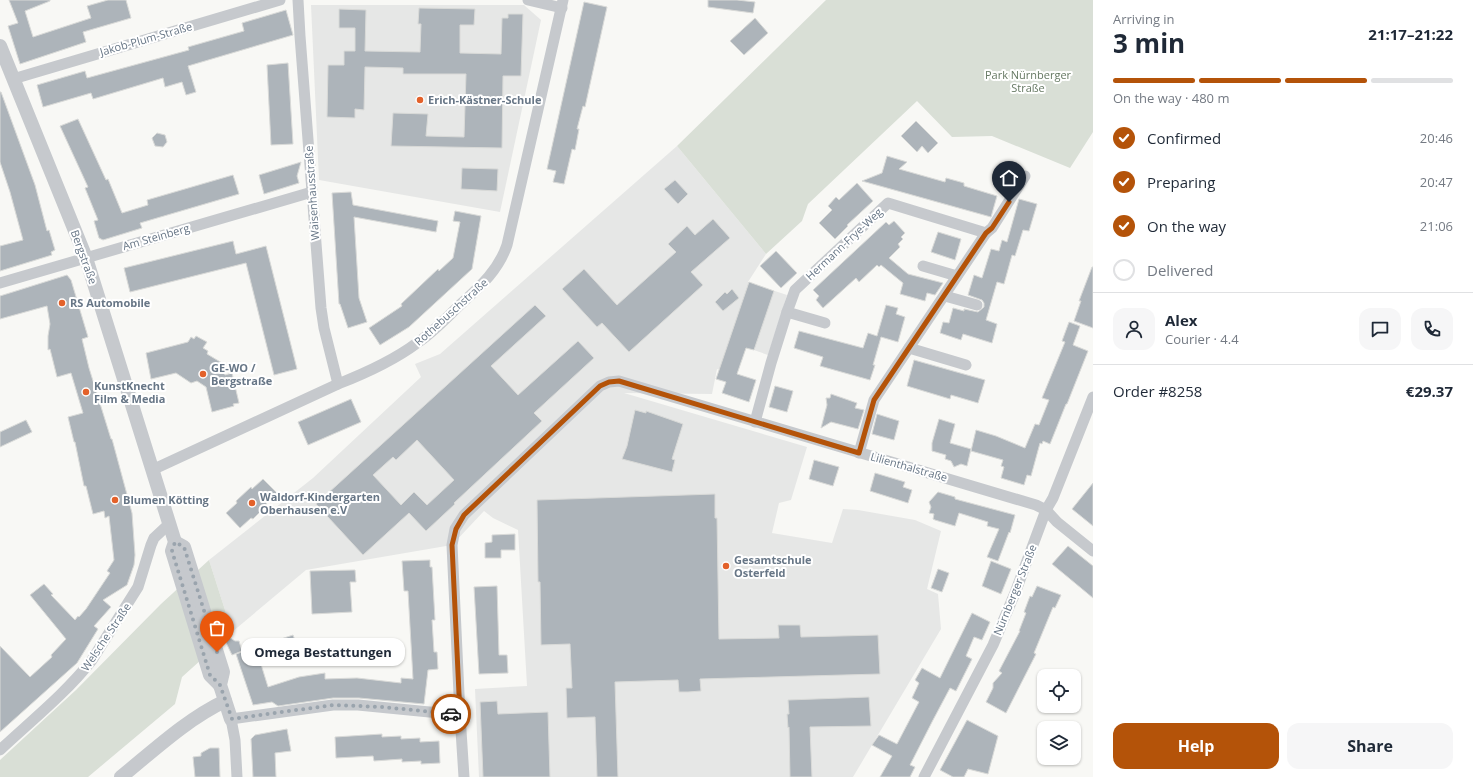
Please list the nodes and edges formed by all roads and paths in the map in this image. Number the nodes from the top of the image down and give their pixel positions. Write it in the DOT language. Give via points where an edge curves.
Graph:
graph roads {
  1 [pos="280,0"];
  2 [pos="298,0"];
  3 [pos="528,0"];
  4 [pos="562,4"];
  5 [pos="0,46"];
  6 [pos="13,79"];
  7 [pos="1025,176"];
  8 [pos="312,192"];
  9 [pos="986,233"];
  10 [pos="86,258"];
  11 [pos="923,266"];
  12 [pos="957,276"];
  13 [pos="0,283"];
  14 [pos="945,296"];
  15 [pos="977,305"];
  16 [pos="787,312"];
  17 [pos="825,323"];
  18 [pos="909,348"];
  19 [pos="966,365"];
  20 [pos="338,384"];
  21 [pos="1093,397"];
  22 [pos="755,422"];
  23 [pos="859,453"];
  24 [pos="152,470"];
  25 [pos="1046,510"];
  26 [pos="169,524"];
  27 [pos="1093,551"];
  28 [pos="225,701"];
  29 [pos="460,715"];
  30 [pos="232,719"];
  31 [pos="0,750"];
  32 [pos="121,777"];
  33 [pos="237,777"];
  34 [pos="464,777"];
  35 [pos="924,777"];
  1 -- 6 [label="street, Jakob-Plum-Straße"];
  2 -- 8 [label="street, Waisenhausstraße"];
  3 -- 4 [label="street"];
  4 -- 20 [label="street, Rothebuschstraße" via="507,245 499,263 480,286 418,343 367,373"];
  5 -- 6 [label="street, Bergstraße"];
  6 -- 10 [label="street, Bergstraße"];
  7 -- 9 [label="street" via="992,228"];
  8 -- 10 [label="street, Am Steinberg"];
  8 -- 20 [label="street, Waisenhausstraße" via="321,308"];
  9 -- 12 [label="street"];
  9 -- 16 [label="street, Hermann-Frye-Weg" via="888,203 796,290"];
  10 -- 13 [label="street, Am Steinberg"];
  10 -- 24 [label="street, Bergstraße"];
  11 -- 12 [label="street"];
  12 -- 14 [label="street"];
  14 -- 15 [label="street"];
  14 -- 18 [label="street"];
  16 -- 17 [label="street"];
  16 -- 22 [label="street, Hermann-Frye-Weg"];
  18 -- 19 [label="street"];
  18 -- 23 [label="street" via="874,400"];
  20 -- 24 [label="street, Rothebuschstraße"];
  21 -- 25 [label="street, Nürnberger Straße"];
  22 -- 23 [label="street, Lilienthalstraße"];
  22 -- 29 [label="street, Lilienthalstraße" via="619,381 609,382 600,386 464,515 456,529 452,545"];
  23 -- 25 [label="street, Lilienthalstraße"];
  24 -- 26 [label="street, Bergstraße"];
  25 -- 27 [label="street, Lilienthalstraße"];
  25 -- 35 [label="street, Nürnberger Straße" via="993,645"];
  26 -- 28 [label="street, Bergstraße" via="175,542 172,551 210,675 220,685"];
  26 -- 31 [label="street, Welsche Straße" via="150,545 138,587 92,660"];
  28 -- 30 [label="street, Bergstraße"];
  28 -- 32 [label="street" via="196,718"];
  29 -- 30 [label="street" via="333,705"];
  29 -- 34 [label="street"];
  30 -- 33 [label="street, Bergstraße"];
}
